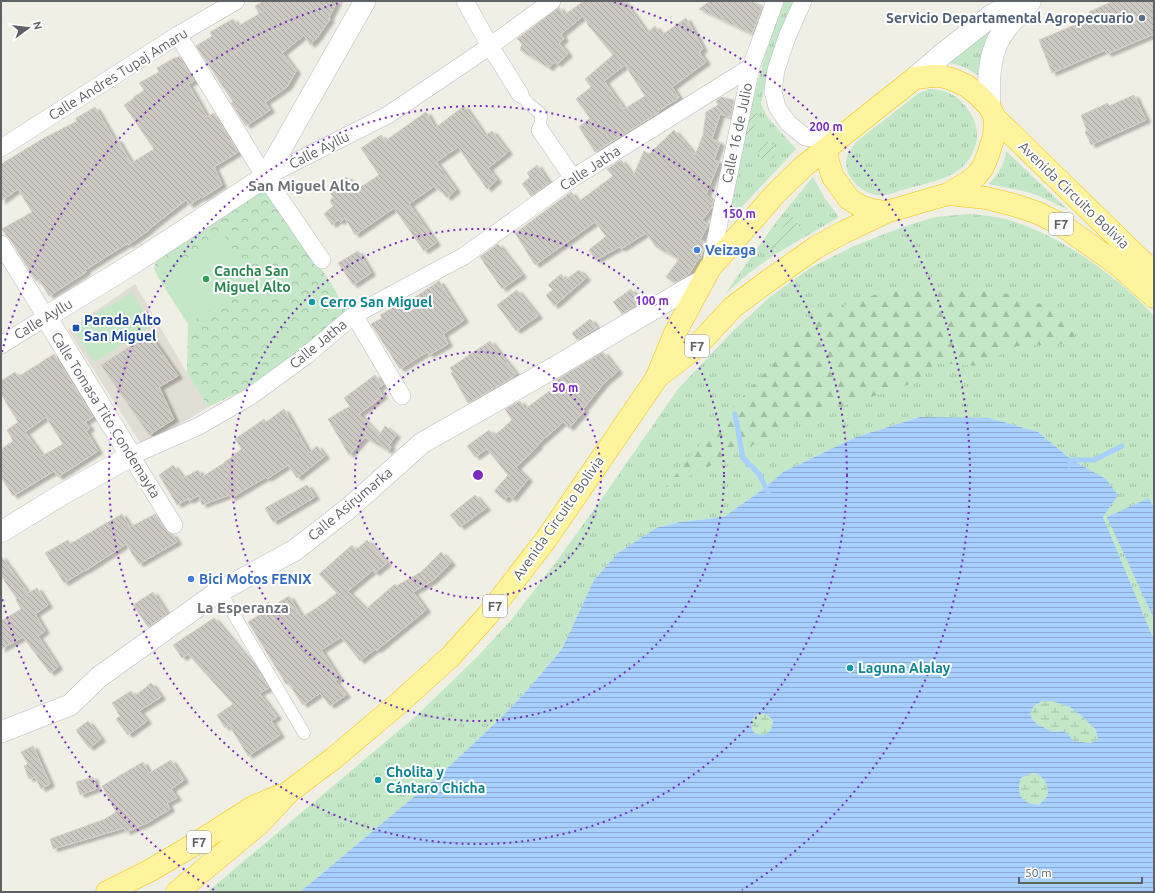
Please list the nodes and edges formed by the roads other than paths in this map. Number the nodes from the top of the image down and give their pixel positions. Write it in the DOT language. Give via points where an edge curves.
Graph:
graph roads {
  1 [pos="236,1"];
  2 [pos="366,1"];
  3 [pos="465,1"];
  4 [pos="552,1"];
  5 [pos="803,1"];
  6 [pos="1018,1"];
  7 [pos="1030,1"];
  8 [pos="770,5"];
  9 [pos="178,35"];
  10 [pos="490,46"];
  11 [pos="751,67"];
  12 [pos="915,78"];
  13 [pos="520,94"];
  14 [pos="992,112"];
  15 [pos="540,130"];
  16 [pos="832,144"];
  17 [pos="1,148"];
  18 [pos="265,177"];
  19 [pos="573,178"];
  20 [pos="948,194"];
  21 [pos="886,212"];
  22 [pos="1,244"];
  23 [pos="322,260"];
  24 [pos="1154,273"];
  25 [pos="707,274"];
  26 [pos="1154,297"];
  27 [pos="354,315"];
  28 [pos="46,317"];
  29 [pos="1,345"];
  30 [pos="656,379"];
  31 [pos="402,396"];
  32 [pos="131,456"];
  33 [pos="174,525"];
  34 [pos="1,532"];
  35 [pos="220,591"];
  36 [pos="1,732"];
  37 [pos="304,734"];
  38 [pos="290,791"];
  39 [pos="107,892"];
  40 [pos="177,892"];
  1 -- 9 [label="street, Calle Andres Tupaj Amaru"];
  2 -- 18 [label="street"];
  3 -- 10 [label="street"];
  4 -- 10 [label="street, Calle Ayllu"];
  5 -- 16 [label="street, Calle 16 de Julio" via="787,36 776,70 773,91 775,102 788,123 805,137"];
  6 -- 12 [label="main road, F7" via="991,16"];
  7 -- 14 [label="main road, F7" via="1006,28 996,45 990,65"];
  8 -- 11 [label="street, Calle 16 de Julio"];
  9 -- 17 [label="street, Calle Andres Tupaj Amaru"];
  9 -- 18 [label="street"];
  10 -- 13 [label="street"];
  10 -- 18 [label="street, Calle Ayllu" via="388,115"];
  11 -- 19 [label="street, Calle Jatha"];
  11 -- 25 [label="street, Calle 16 de Julio"];
  12 -- 14 [label="highway, F7" via="942,76 954,80 978,95"];
  12 -- 16 [label="highway, F7"];
  13 -- 15 [label="street" via="541,114"];
  14 -- 20 [label="highway, F7" via="994,136 983,167 968,182"];
  14 -- 24 [label="highway, Avenida Circuito Bolivia / F7"];
  15 -- 19 [label="street"];
  16 -- 21 [label="highway, F7" via="828,162 834,177 849,200 862,207"];
  16 -- 25 [label="highway, Avenida Circuito Bolivia / F7" via="804,166 778,192"];
  18 -- 23 [label="street"];
  18 -- 28 [label="street, Calle Ayllu" via="137,262"];
  19 -- 27 [label="street, Calle Jatha" via="464,256"];
  20 -- 21 [label="highway, F7"];
  20 -- 26 [label="highway, Avenida Circuito Bolivia / F7" via="986,198 1038,213 1062,225 1118,265"];
  21 -- 30 [label="highway, Avenida Circuito Bolivia / F7" via="815,248 768,281 734,307 695,348"];
  22 -- 28 [label="street, Calle Tomasa Tito Condemayta"];
  25 -- 30 [label="highway, Avenida Circuito Bolivia / F7" via="674,333"];
  25 -- 35 [label="street, Calle Asirumarka" via="682,292 422,443 349,508 295,550"];
  27 -- 31 [label="street"];
  27 -- 32 [label="street, Calle Jatha" via="307,355 251,396 199,426"];
  28 -- 29 [label="street, Calle Ayllu"];
  28 -- 32 [label="street, Calle Tomasa Tito Condemayta"];
  30 -- 38 [label="highway, Avenida Circuito Bolivia / F7" via="547,538 487,616 450,657 399,703"];
  32 -- 33 [label="street, Calle Tomasa Tito Condemayta"];
  32 -- 34 [label="street, Calle Jatha" via="60,495"];
  35 -- 36 [label="street, Calle Asirumarka" via="99,677 70,704"];
  35 -- 37 [label="street"];
  38 -- 39 [label="highway, Avenida Circuito Bolivia / F7" via="253,807 194,845"];
  38 -- 40 [label="highway, Avenida Circuito Bolivia / F7" via="260,823"];
}
